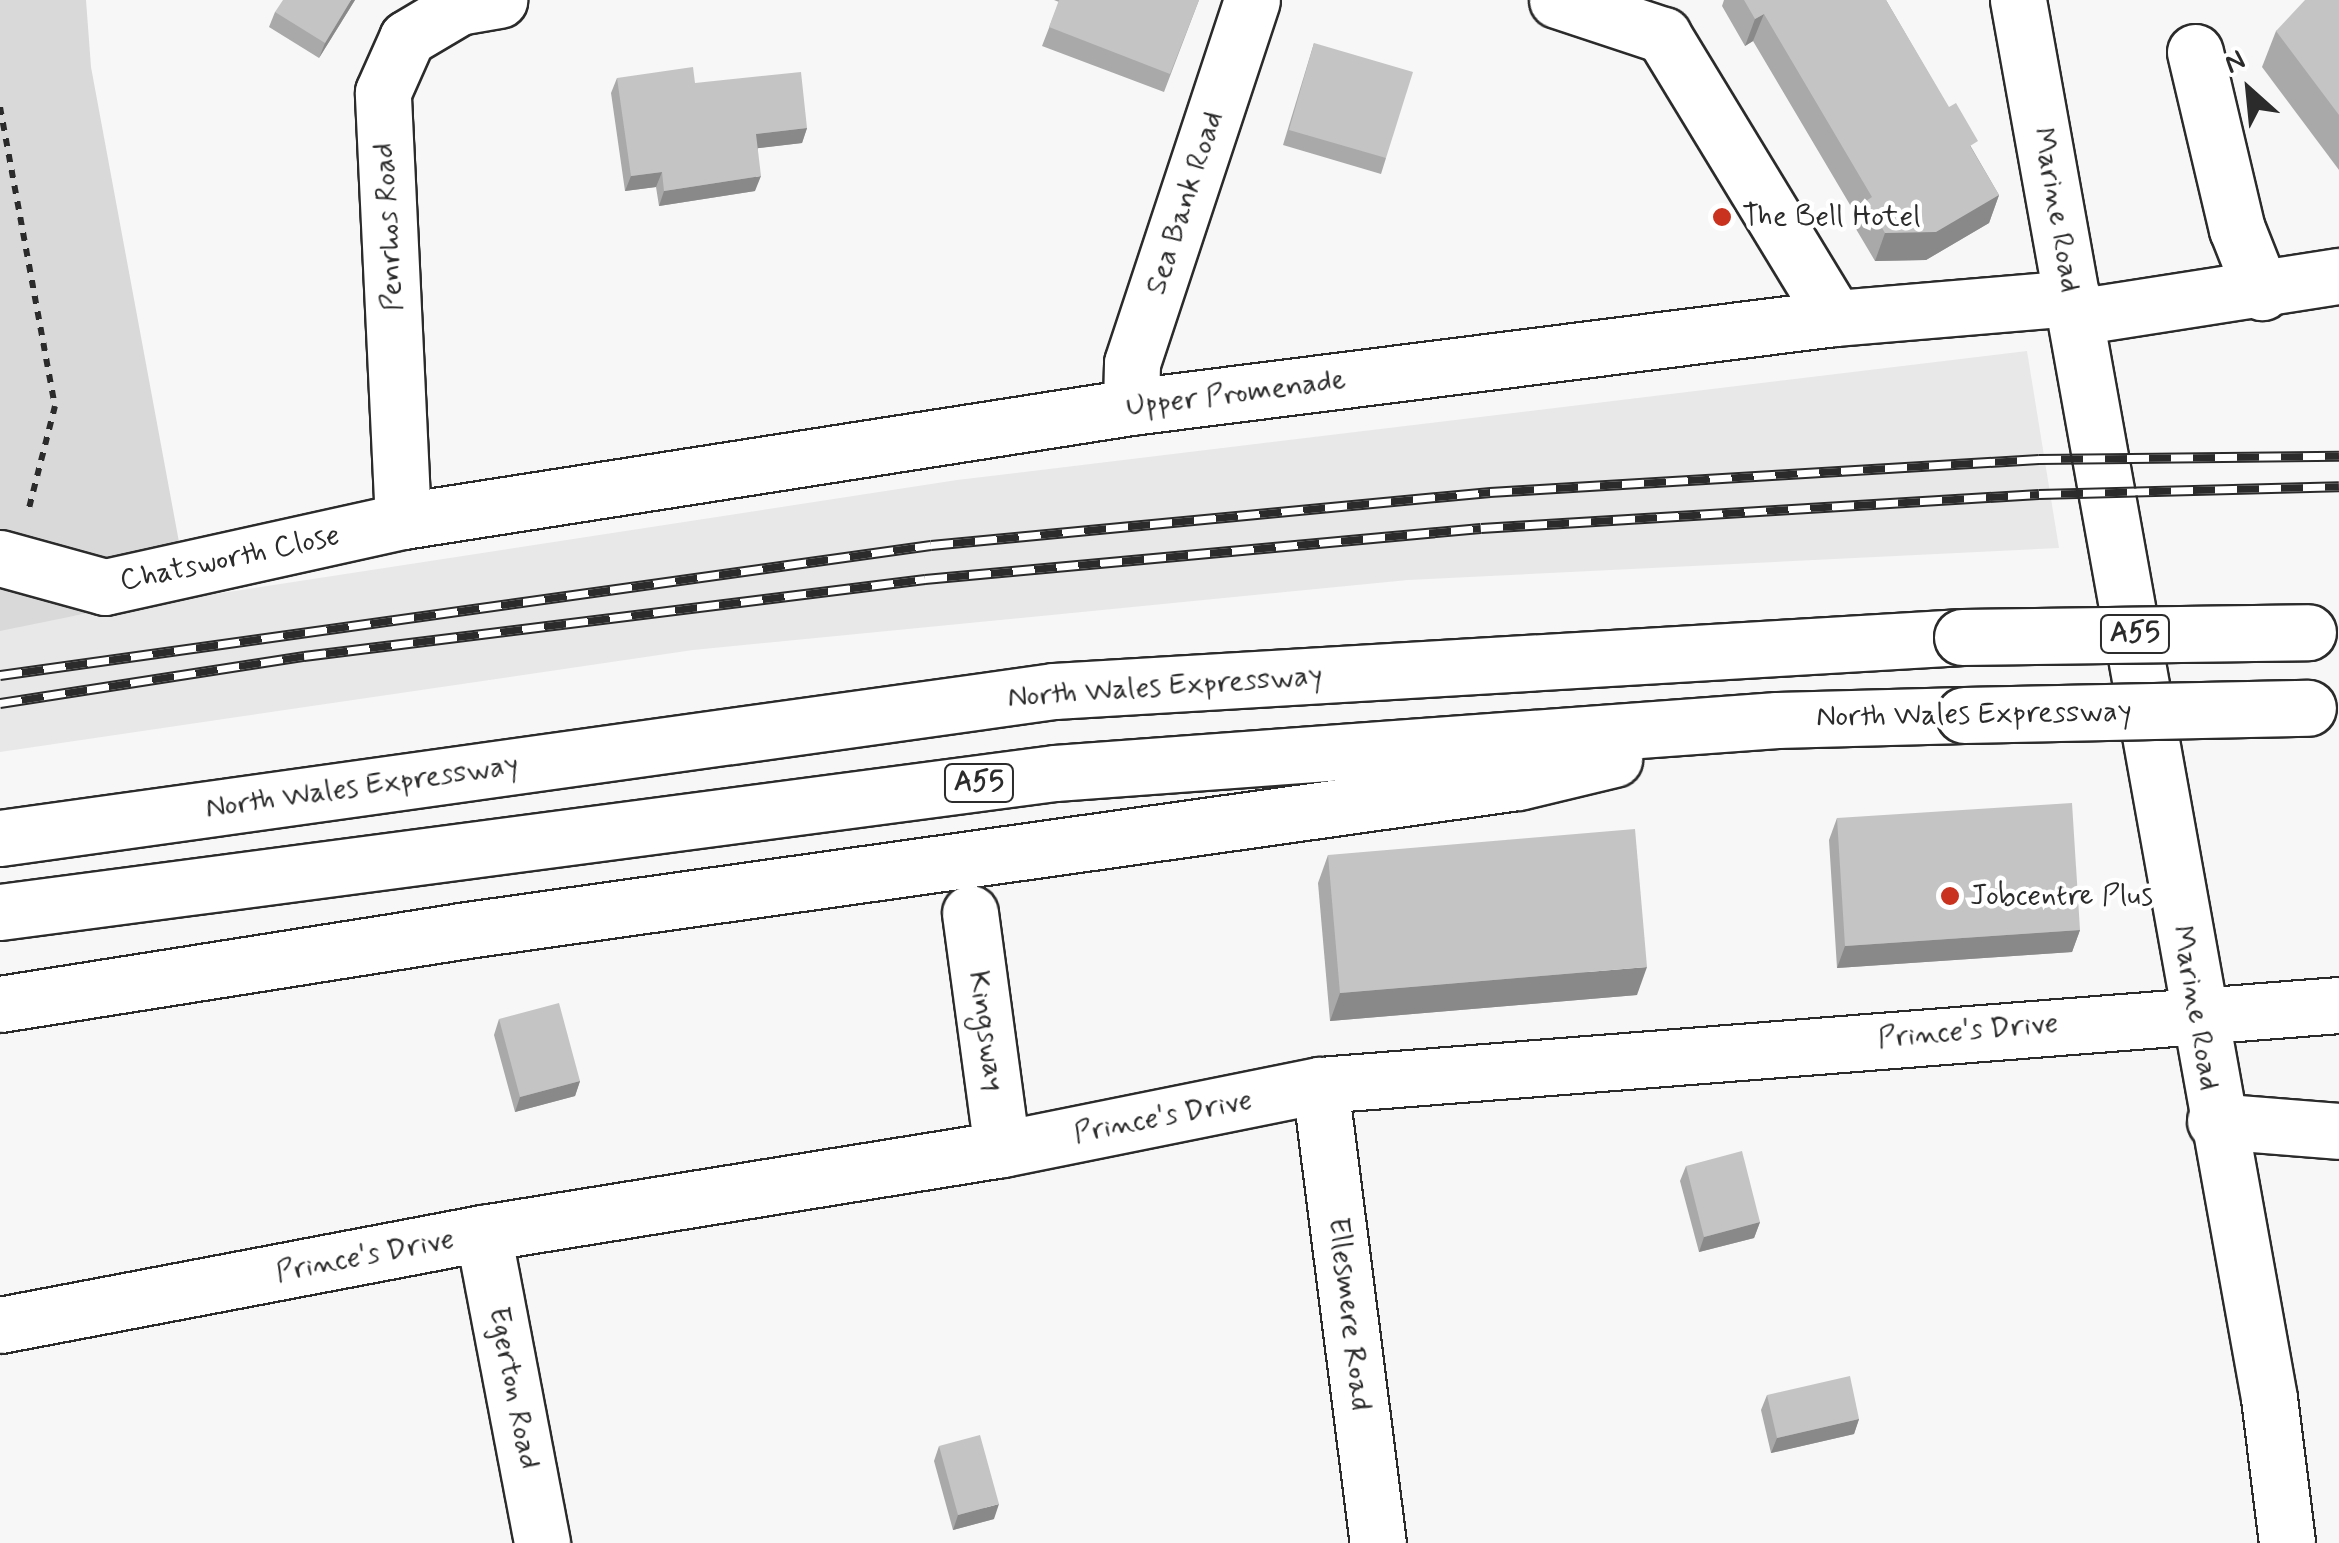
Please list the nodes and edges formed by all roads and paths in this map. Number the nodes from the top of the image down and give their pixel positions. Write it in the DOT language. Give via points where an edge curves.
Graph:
graph roads {
  1 [pos="499,0"];
  2 [pos="1252,0"];
  3 [pos="1557,0"];
  4 [pos="2018,0"];
  5 [pos="2195,52"];
  6 [pos="0,107"];
  7 [pos="2339,276"];
  8 [pos="2262,292"];
  9 [pos="2074,308"];
  10 [pos="1835,318"];
  11 [pos="1131,408"];
  12 [pos="404,521"];
  13 [pos="7,562"];
  14 [pos="2324,632"];
  15 [pos="2324,708"];
  16 [pos="1777,720"];
  17 [pos="0,838"];
  18 [pos="0,912"];
  19 [pos="970,912"];
  20 [pos="0,1004"];
  21 [pos="2339,1005"];
  22 [pos="2194,1012"];
  23 [pos="1320,1086"];
  24 [pos="2215,1121"];
  25 [pos="2339,1131"];
  26 [pos="1002,1149"];
  27 [pos="484,1233"];
  28 [pos="0,1325"];
  29 [pos="542,1543"];
  30 [pos="1378,1543"];
  31 [pos="2287,1543"];
  1 -- 12 [label="main road, Penrhos Road" via="460,8 407,38 383,92"];
  2 -- 11 [label="main road, Sea Bank Road" via="1132,364"];
  3 -- 10 [label="main road" via="1663,35"];
  4 -- 9 [label="main road, Marine Road"];
  5 -- 8 [label="main road" via="2237,229"];
  6 -- 13 [label="path" via="56,406"];
  7 -- 8 [label="main road, Upper Promenade"];
  8 -- 9 [label="main road, Upper Promenade"];
  9 -- 10 [label="main road, Upper Promenade"];
  9 -- 22 [label="main road, Marine Road"];
  10 -- 11 [label="main road, Upper Promenade"];
  11 -- 12 [label="main road, Upper Promenade"];
  12 -- 13 [label="main road, Chatsworth Close" via="104,586"];
  14 -- 17 [label="main road, North Wales Expressway / A55, bridge" via="1962,637 1054,691"];
  15 -- 16 [label="main road, North Wales Expressway / A55, bridge"];
  16 -- 18 [label="main road, North Wales Expressway / A55" via="1056,773"];
  16 -- 20 [label="main road" via="1518,782 460,931"];
  19 -- 26 [label="main road, Kingsway"];
  21 -- 22 [label="main road, Prince's Drive"];
  22 -- 23 [label="main road, Prince's Drive"];
  22 -- 24 [label="main road, Marine Road"];
  23 -- 26 [label="main road, Prince's Drive"];
  23 -- 30 [label="main road, Ellesmere Road"];
  24 -- 25 [label="main road"];
  24 -- 31 [label="main road, Marine Road" via="2268,1398"];
  26 -- 27 [label="main road, Prince's Drive"];
  27 -- 28 [label="main road, Prince's Drive"];
  27 -- 29 [label="main road, Egerton Road"];
}
